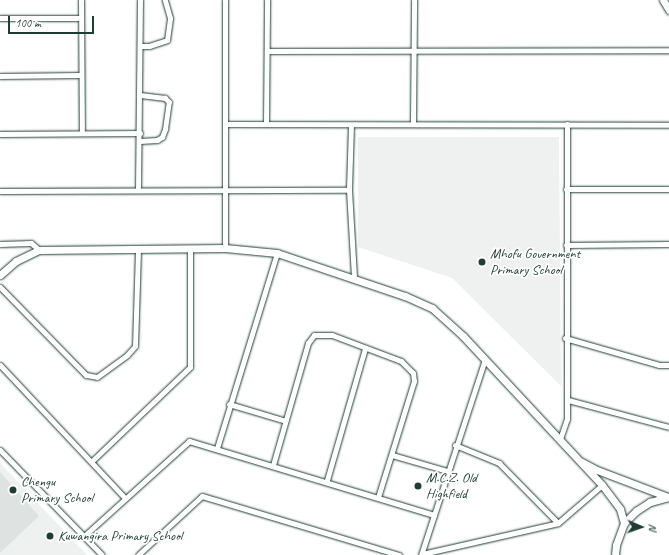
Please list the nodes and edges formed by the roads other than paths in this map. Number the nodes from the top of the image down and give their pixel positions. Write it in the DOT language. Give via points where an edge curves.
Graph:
graph roads {
  1 [pos="81,0"];
  2 [pos="140,0"];
  3 [pos="164,0"];
  4 [pos="225,0"];
  5 [pos="267,0"];
  6 [pos="414,0"];
  7 [pos="663,0"];
  8 [pos="669,10"];
  9 [pos="0,18"];
  10 [pos="81,18"];
  11 [pos="140,46"];
  12 [pos="669,50"];
  13 [pos="267,51"];
  14 [pos="414,51"];
  15 [pos="80,74"];
  16 [pos="0,76"];
  17 [pos="140,95"];
  18 [pos="412,123"];
  19 [pos="227,124"];
  20 [pos="266,124"];
  21 [pos="567,124"];
  22 [pos="351,125"];
  23 [pos="669,125"];
  24 [pos="82,132"];
  25 [pos="140,133"];
  26 [pos="0,134"];
  27 [pos="140,141"];
  28 [pos="566,189"];
  29 [pos="669,189"];
  30 [pos="138,190"];
  31 [pos="349,190"];
  32 [pos="0,191"];
  33 [pos="226,192"];
  34 [pos="0,244"];
  35 [pos="669,244"];
  36 [pos="566,245"];
  37 [pos="225,248"];
  38 [pos="138,249"];
  39 [pos="39,250"];
  40 [pos="190,250"];
  41 [pos="277,252"];
  42 [pos="0,275"];
  43 [pos="354,278"];
  44 [pos="0,287"];
  45 [pos="565,338"];
  46 [pos="365,348"];
  47 [pos="485,359"];
  48 [pos="0,365"];
  49 [pos="669,365"];
  50 [pos="568,400"];
  51 [pos="229,404"];
  52 [pos="286,421"];
  53 [pos="669,427"];
  54 [pos="560,439"];
  55 [pos="455,446"];
  56 [pos="217,448"];
  57 [pos="0,450"];
  58 [pos="392,454"];
  59 [pos="92,460"];
  60 [pos="579,460"];
  61 [pos="273,465"];
  62 [pos="447,471"];
  63 [pos="327,480"];
  64 [pos="602,485"];
  65 [pos="378,497"];
  66 [pos="668,497"];
  67 [pos="125,498"];
  68 [pos="434,515"];
  69 [pos="624,523"];
  70 [pos="558,524"];
  71 [pos="84,536"];
  72 [pos="422,554"];
  73 [pos="102,555"];
  74 [pos="138,555"];
  75 [pos="399,555"];
  76 [pos="615,555"];
  1 -- 10 [label="street"];
  2 -- 11 [label="street"];
  3 -- 11 [label="street" via="170,18 167,40"];
  4 -- 19 [label="street"];
  5 -- 13 [label="street"];
  6 -- 14 [label="street"];
  7 -- 8 [label="street"];
  9 -- 10 [label="street"];
  10 -- 15 [label="street"];
  11 -- 17 [label="street"];
  12 -- 14 [label="street"];
  13 -- 14 [label="street"];
  13 -- 20 [label="street"];
  14 -- 18 [label="street"];
  15 -- 16 [label="street"];
  15 -- 24 [label="street"];
  17 -- 25 [label="street"];
  17 -- 27 [label="street" via="165,98 169,102 166,129 162,137 157,140"];
  18 -- 21 [label="street"];
  18 -- 22 [label="street"];
  19 -- 20 [label="street"];
  19 -- 33 [label="street"];
  20 -- 22 [label="street"];
  21 -- 23 [label="street"];
  21 -- 28 [label="street"];
  22 -- 31 [label="street"];
  24 -- 25 [label="street"];
  24 -- 26 [label="street"];
  25 -- 27 [label="street"];
  27 -- 30 [label="street"];
  28 -- 29 [label="street"];
  28 -- 36 [label="street"];
  30 -- 32 [label="street"];
  30 -- 33 [label="street"];
  31 -- 33 [label="street"];
  31 -- 43 [label="street"];
  33 -- 37 [label="street"];
  34 -- 39 [label="street" via="31,243"];
  35 -- 36 [label="street"];
  36 -- 45 [label="street"];
  37 -- 40 [label="street"];
  37 -- 41 [label="street"];
  38 -- 39 [label="street"];
  38 -- 40 [label="street"];
  38 -- 44 [label="street" via="134,346 97,377 86,375"];
  39 -- 42 [label="street" via="16,261"];
  40 -- 59 [label="street" via="190,367"];
  41 -- 43 [label="street"];
  41 -- 51 [label="street"];
  43 -- 47 [label="street" via="432,308"];
  45 -- 49 [label="street" via="659,365"];
  45 -- 50 [label="street"];
  46 -- 52 [label="street" via="332,335 314,335 306,350"];
  46 -- 58 [label="street" via="400,361 413,373 414,381"];
  46 -- 63 [label="street"];
  47 -- 54 [label="street"];
  47 -- 55 [label="street"];
  48 -- 59 [label="street"];
  50 -- 53 [label="street"];
  50 -- 54 [label="street" via="568,419"];
  51 -- 52 [label="street"];
  51 -- 56 [label="street"];
  52 -- 61 [label="street"];
  54 -- 60 [label="street"];
  55 -- 62 [label="street"];
  55 -- 70 [label="street" via="499,463"];
  56 -- 61 [label="street"];
  56 -- 67 [label="street" via="186,442"];
  57 -- 71 [label="street"];
  58 -- 62 [label="street"];
  58 -- 65 [label="street"];
  59 -- 67 [label="street"];
  60 -- 64 [label="street"];
  60 -- 66 [label="street" via="597,470"];
  61 -- 63 [label="street"];
  62 -- 68 [label="street"];
  63 -- 65 [label="street"];
  64 -- 69 [label="street" via="620,509"];
  64 -- 70 [label="street"];
  65 -- 68 [label="street"];
  66 -- 69 [label="street" via="650,502"];
  67 -- 71 [label="street"];
  68 -- 72 [label="street"];
  69 -- 76 [label="street" via="616,544"];
  70 -- 72 [label="street"];
  71 -- 73 [label="street"];
  74 -- 75 [label="street" via="202,496"];
}
